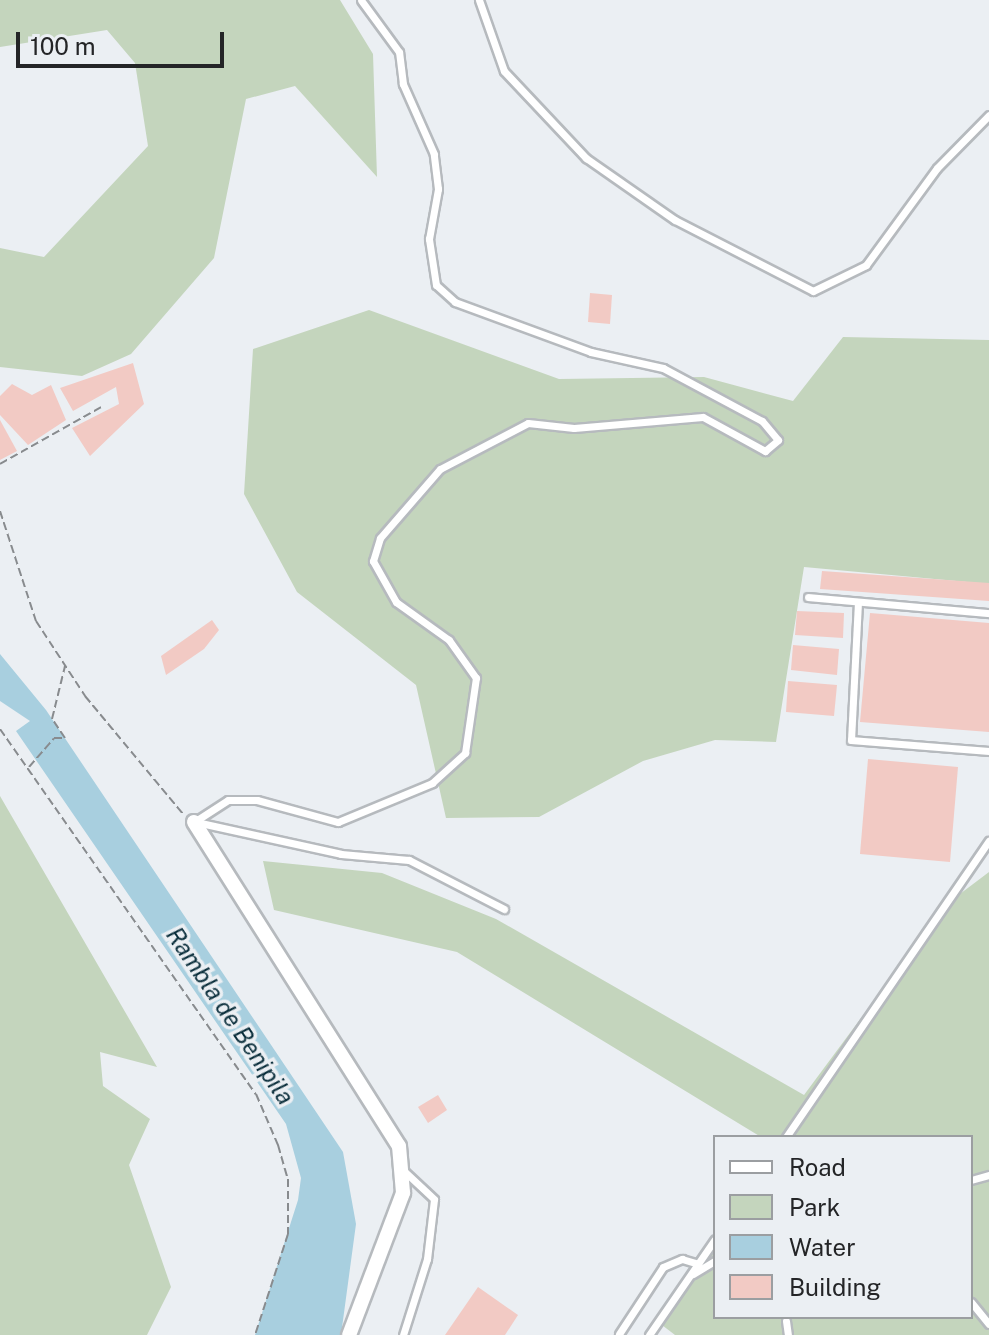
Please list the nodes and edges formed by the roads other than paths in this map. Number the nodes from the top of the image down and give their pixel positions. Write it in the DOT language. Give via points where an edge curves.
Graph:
graph roads {
  1 [pos="361,0"];
  2 [pos="479,0"];
  3 [pos="989,115"];
  4 [pos="808,597"];
  5 [pos="858,602"];
  6 [pos="989,613"];
  7 [pos="989,751"];
  8 [pos="194,822"];
  9 [pos="989,841"];
  10 [pos="504,909"];
  11 [pos="787,1135"];
  12 [pos="404,1171"];
  13 [pos="713,1242"];
  14 [pos="713,1262"];
  15 [pos="698,1264"];
  16 [pos="690,1276"];
  17 [pos="973,1304"];
  18 [pos="989,1307"];
  19 [pos="981,1313"];
  20 [pos="786,1321"];
  21 [pos="989,1324"];
  22 [pos="619,1334"];
  23 [pos="349,1335"];
  24 [pos="403,1335"];
  25 [pos="649,1335"];
  26 [pos="788,1335"];
  1 -- 8 [label="lane" via="399,52 403,84 434,154 438,189 429,239 436,285 455,302 591,352 663,368 762,421 778,440 765,451 703,417 574,428 528,423 440,469 380,538 373,561 396,602 449,640 476,678 465,753 432,783 338,822 257,800 228,800"];
  2 -- 3 [label="lane" via="504,71 586,158 675,220 813,291 866,265 937,168"];
  4 -- 5 [label="lane"];
  5 -- 6 [label="lane"];
  5 -- 7 [label="lane" via="851,740"];
  8 -- 10 [label="lane" via="341,854 409,860"];
  8 -- 12 [label="street" via="392,1129"];
  9 -- 11 [label="lane"];
  12 -- 23 [label="street" via="399,1209"];
  12 -- 24 [label="lane" via="434,1199 427,1259"];
  13 -- 15 [label="lane"];
  14 -- 16 [label="lane"];
  15 -- 16 [label="lane"];
  15 -- 22 [label="lane" via="682,1259 663,1267"];
  16 -- 25 [label="lane"];
  17 -- 19 [label="lane"];
  18 -- 19 [label="lane"];
  19 -- 21 [label="lane"];
  20 -- 26 [label="lane"];
}
